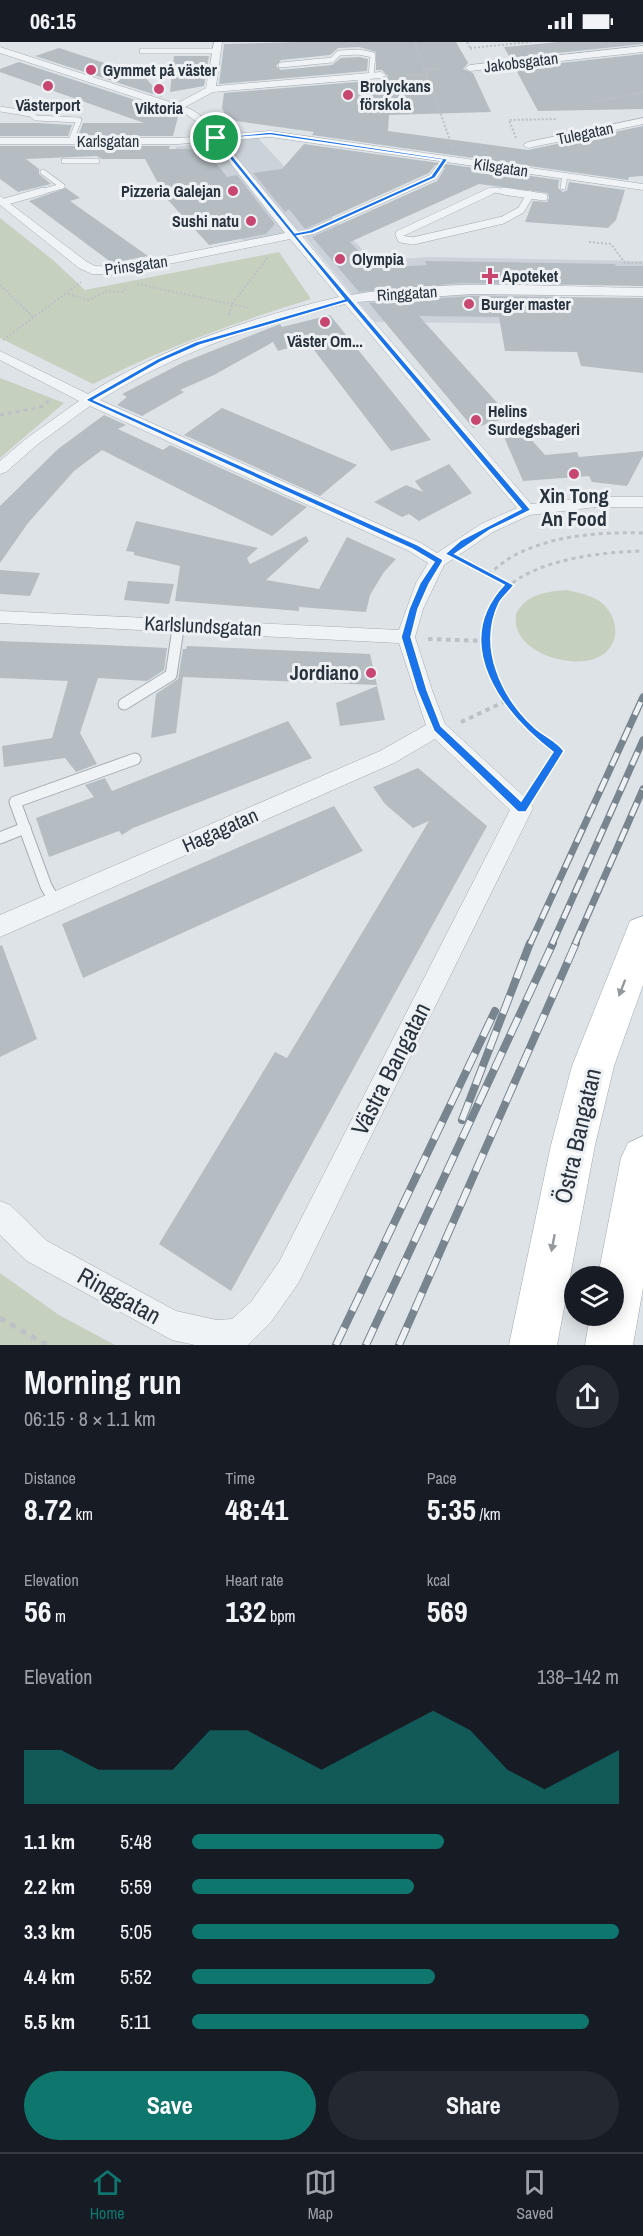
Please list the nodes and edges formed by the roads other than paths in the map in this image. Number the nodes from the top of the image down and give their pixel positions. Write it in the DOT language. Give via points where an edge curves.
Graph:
graph roads {
  1 [pos="217,47"];
  2 [pos="643,49"];
  3 [pos="0,50"];
  4 [pos="142,51"];
  5 [pos="281,65"];
  6 [pos="470,68"];
  7 [pos="376,76"];
  8 [pos="211,89"];
  9 [pos="176,108"];
  10 [pos="0,109"];
  11 [pos="643,121"];
  12 [pos="216,138"];
  13 [pos="0,141"];
  14 [pos="71,141"];
  15 [pos="528,145"];
  16 [pos="64,161"];
  17 [pos="97,161"];
  18 [pos="442,164"];
  19 [pos="43,172"];
  20 [pos="643,187"];
  21 [pos="530,195"];
  22 [pos="544,196"];
  23 [pos="2,201"];
  24 [pos="293,235"];
  25 [pos="643,292"];
  26 [pos="348,299"];
  27 [pos="0,355"];
  28 [pos="88,400"];
  29 [pos="0,469"];
  30 [pos="643,502"];
  31 [pos="527,510"];
  32 [pos="444,558"];
  33 [pos="0,617"];
  34 [pos="179,625"];
  35 [pos="406,637"];
  36 [pos="124,704"];
  37 [pos="437,728"];
  38 [pos="135,759"];
  39 [pos="25,828"];
  40 [pos="0,837"];
  41 [pos="55,902"];
  42 [pos="0,926"];
  43 [pos="643,933"];
  44 [pos="643,1158"];
  45 [pos="0,1215"];
  46 [pos="637,1224"];
  47 [pos="250,1322"];
  48 [pos="533,1345"];
  49 [pos="609,1345"];
  1 -- 4 [label="lane"];
  1 -- 8 [label="street"];
  2 -- 6 [label="street, Jakobsgatan"];
  3 -- 9 [label="street"];
  5 -- 7 [label="lane" via="332,60 339,53 359,52 373,55"];
  7 -- 8 [label="street"];
  8 -- 9 [label="street"];
  9 -- 12 [label="street" via="190,112"];
  10 -- 14 [label="lane" via="79,120"];
  11 -- 15 [label="street, Tulegatan"];
  12 -- 14 [label="street, Karlsgatan" via="101,145"];
  12 -- 18 [label="street, Kilsgatan" via="270,134"];
  12 -- 24 [label="street"];
  13 -- 14 [label="street, Karlsgatan"];
  16 -- 17 [label="lane"];
  18 -- 20 [label="street, Kilsgatan" via="564,181"];
  18 -- 24 [label="street" via="433,177 311,232"];
  19 -- 23 [label="lane" via="62,186"];
  21 -- 21 [label="lane" via="494,190 399,234 401,240 413,241 503,220 521,210"];
  21 -- 22 [label="lane"];
  23 -- 24 [label="street, Prinsgatan" via="92,270 115,271"];
  24 -- 26 [label="street"];
  25 -- 26 [label="street, Ringgatan" via="435,290"];
  26 -- 28 [label="street, Ringgatan" via="222,335 159,360"];
  26 -- 31 [label="street"];
  27 -- 28 [label="street"];
  28 -- 29 [label="street, Ringgatan" via="33,438"];
  28 -- 32 [label="street"];
  30 -- 31 [label="street" via="596,502"];
  31 -- 32 [label="street" via="479,533"];
  32 -- 35 [label="street" via="424,583"];
  33 -- 34 [label="street, Karlslundsgatan"];
  34 -- 35 [label="street, Karlslundsgatan"];
  34 -- 36 [label="lane" via="171,675"];
  35 -- 37 [label="street"];
  37 -- 41 [label="street, Hagagatan" via="387,757"];
  37 -- 47 [label="street, Västra Bangatan" via="522,808 289,1272"];
  38 -- 39 [label="lane" via="15,802"];
  39 -- 40 [label="lane"];
  39 -- 41 [label="lane"];
  41 -- 42 [label="street, Hagagatan"];
  43 -- 48 [label="main road, Östra Bangatan, one-way" via="593,1066"];
  44 -- 46 [label="main road"];
  45 -- 47 [label="street, Ringgatan" via="37,1251 172,1325 217,1335 238,1334"];
  46 -- 49 [label="main road"];
}
